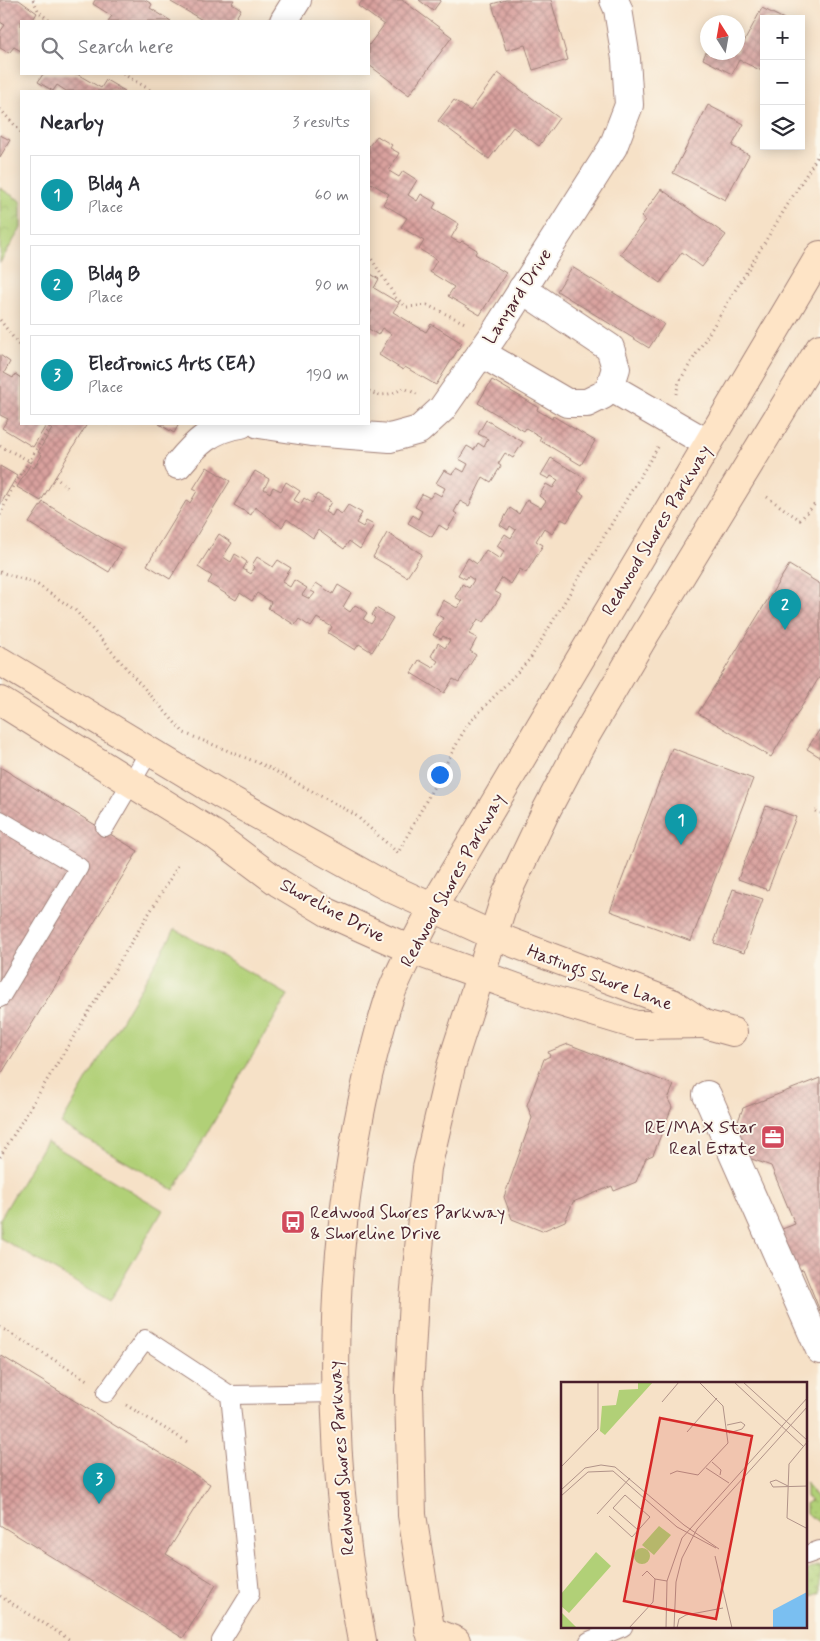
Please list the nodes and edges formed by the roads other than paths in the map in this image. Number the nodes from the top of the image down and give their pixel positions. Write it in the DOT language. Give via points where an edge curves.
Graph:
graph roads {
  1 [pos="297,0"];
  2 [pos="624,3"];
  3 [pos="285,20"];
  4 [pos="820,255"];
  5 [pos="522,289"];
  6 [pos="487,344"];
  7 [pos="820,348"];
  8 [pos="610,387"];
  9 [pos="233,425"];
  10 [pos="266,425"];
  11 [pos="707,444"];
  12 [pos="178,466"];
  13 [pos="0,661"];
  14 [pos="0,701"];
  15 [pos="149,752"];
  16 [pos="130,784"];
  17 [pos="0,820"];
  18 [pos="105,827"];
  19 [pos="433,907"];
  20 [pos="492,935"];
  21 [pos="412,950"];
  22 [pos="481,975"];
  23 [pos="0,998"];
  24 [pos="704,1024"];
  25 [pos="733,1032"];
  26 [pos="707,1095"];
  27 [pos="820,1350"];
  28 [pos="106,1393"];
  29 [pos="334,1393"];
  30 [pos="230,1396"];
  31 [pos="820,1550"];
  32 [pos="808,1554"];
  33 [pos="620,1628"];
  34 [pos="430,1635"];
  35 [pos="221,1641"];
  36 [pos="362,1641"];
  37 [pos="456,1641"];
  38 [pos="589,1641"];
  1 -- 3 [label="street"];
  2 -- 5 [label="street, Lanyard Drive" via="628,105 613,147"];
  4 -- 11 [label="main road, Redwood Shores Parkway"];
  5 -- 6 [label="street, Lanyard Drive"];
  5 -- 8 [label="street" via="610,348 616,368"];
  6 -- 8 [label="street" via="573,404 594,400"];
  6 -- 10 [label="street, Lanyard Drive" via="442,409 419,430 390,438"];
  7 -- 20 [label="main road" via="585,737 506,895"];
  8 -- 11 [label="street"];
  9 -- 12 [label="street" via="209,433 194,445"];
  11 -- 19 [label="main road, Redwood Shores Parkway"];
  13 -- 15 [label="main road"];
  14 -- 16 [label="main road, Shoreline Drive"];
  15 -- 16 [label="lane"];
  15 -- 19 [label="main road" via="386,886"];
  16 -- 18 [label="lane"];
  16 -- 21 [label="main road, Shoreline Drive" via="215,835 279,883 327,912"];
  17 -- 23 [label="lane" via="78,866"];
  19 -- 20 [label="main road"];
  19 -- 21 [label="main road, Redwood Shores Parkway"];
  20 -- 22 [label="main road"];
  20 -- 24 [label="main road, Hastings Shore Lane" via="672,1003"];
  21 -- 22 [label="main road, Shoreline Drive"];
  21 -- 29 [label="main road, Redwood Shores Parkway" via="391,994 376,1041 354,1140 337,1268"];
  22 -- 24 [label="main road, Shoreline Drive" via="636,1026"];
  22 -- 34 [label="main road" via="451,1066 431,1149 414,1299 410,1390 412,1515"];
  24 -- 25 [label="main road, Hastings Shore Lane"];
  26 -- 27 [label="street"];
  28 -- 30 [label="lane" via="145,1339"];
  29 -- 30 [label="lane"];
  29 -- 36 [label="main road, Redwood Shores Parkway" via="346,1538"];
  30 -- 35 [label="lane" via="250,1594"];
  31 -- 32 [label="lane"];
  33 -- 38 [label="lane"];
  34 -- 37 [label="main road"];
}
